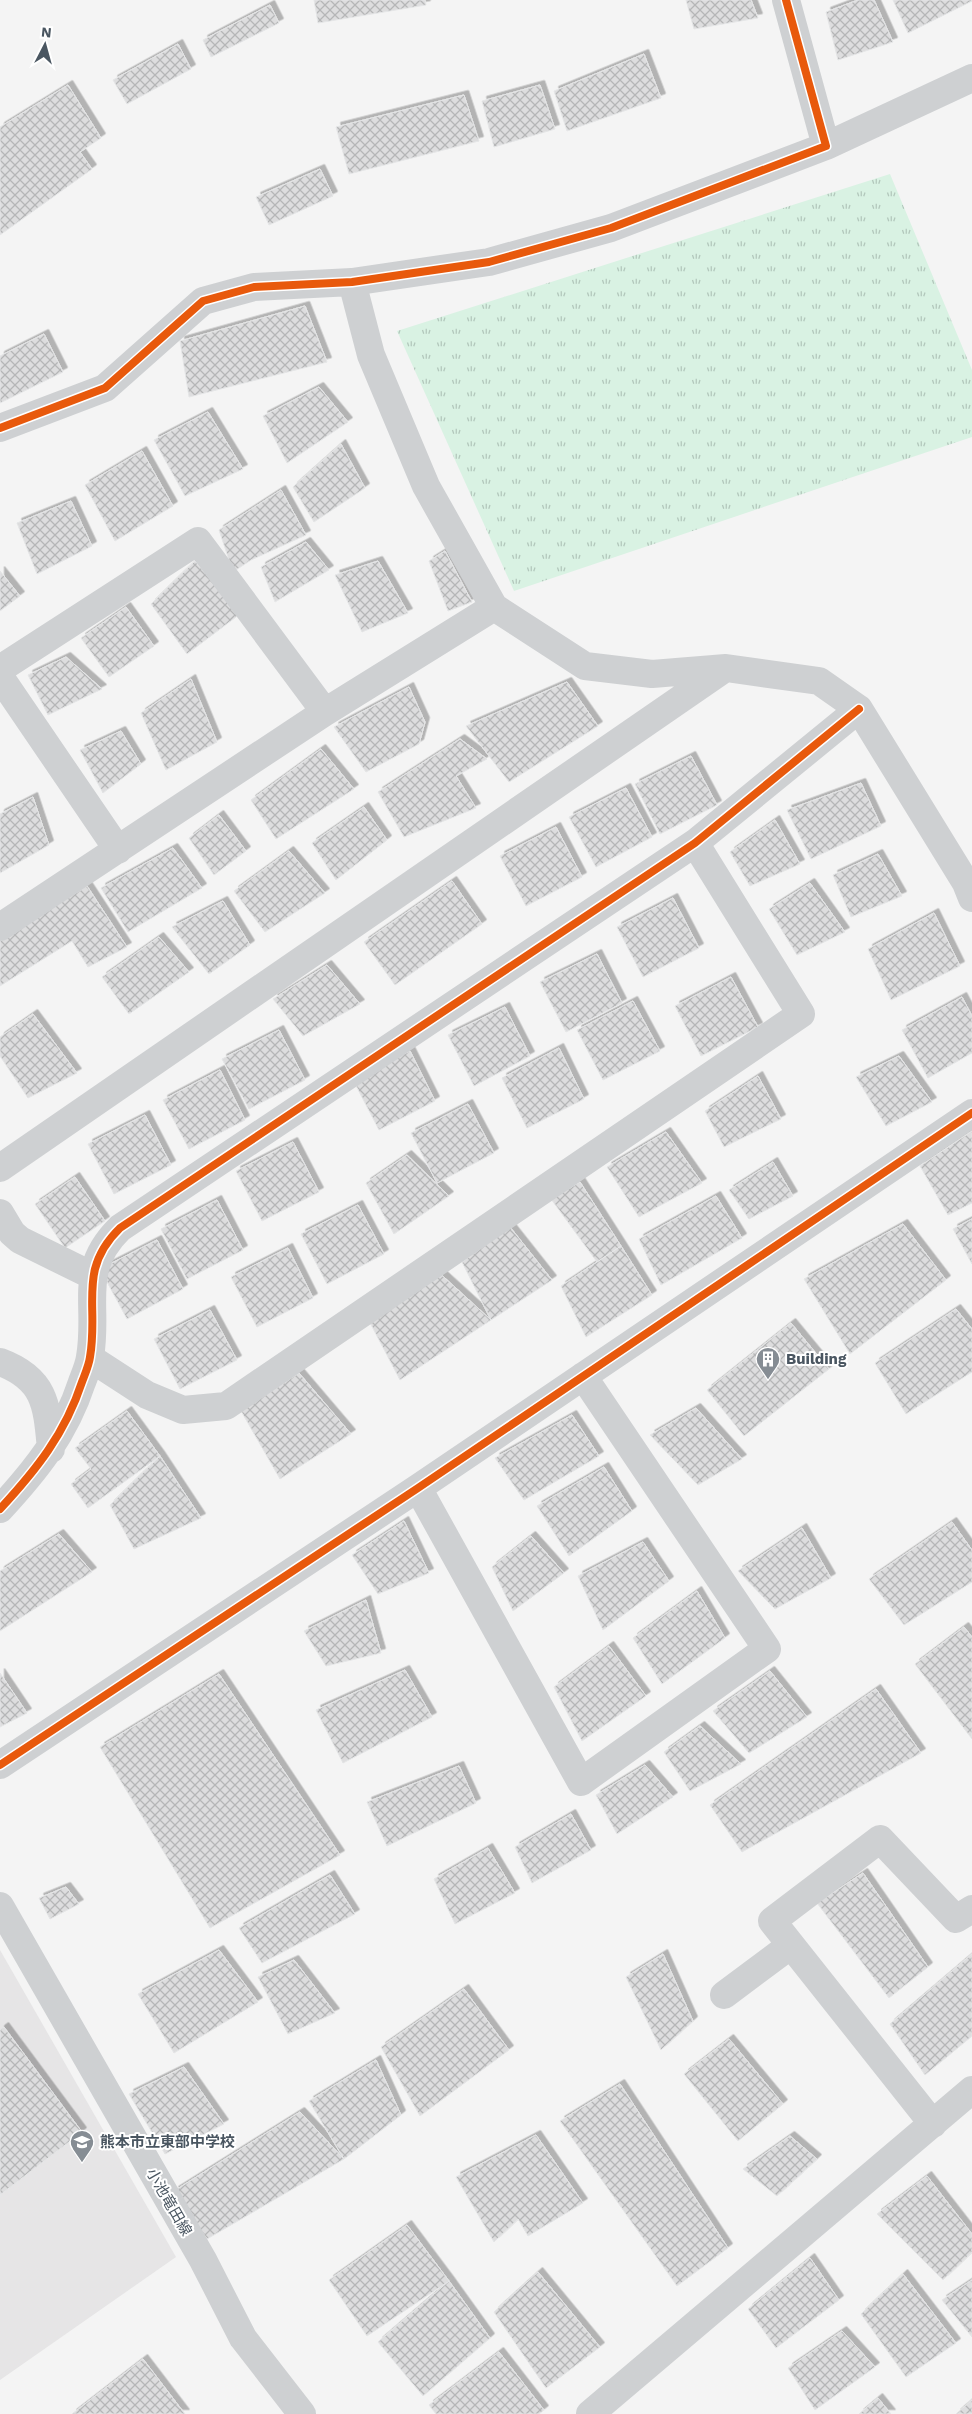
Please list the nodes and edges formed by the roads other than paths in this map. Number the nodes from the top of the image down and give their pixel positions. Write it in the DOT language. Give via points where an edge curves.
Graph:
graph roads {
  1 [pos="786,0"];
  2 [pos="972,78"];
  3 [pos="826,146"];
  4 [pos="352,282"];
  5 [pos="0,428"];
  6 [pos="494,607"];
  7 [pos="0,668"];
  8 [pos="726,668"];
  9 [pos="0,676"];
  10 [pos="859,709"];
  11 [pos="325,712"];
  12 [pos="695,843"];
  13 [pos="118,850"];
  14 [pos="970,887"];
  15 [pos="0,927"];
  16 [pos="972,1113"];
  17 [pos="0,1168"];
  18 [pos="0,1213"];
  19 [pos="93,1276"];
  20 [pos="90,1358"];
  21 [pos="0,1362"];
  22 [pos="583,1376"];
  23 [pos="51,1449"];
  24 [pos="418,1488"];
  25 [pos="0,1510"];
  26 [pos="0,1765"];
  27 [pos="0,1906"];
  28 [pos="972,1909"];
  29 [pos="791,1945"];
  30 [pos="724,1995"];
  31 [pos="972,2090"];
  32 [pos="933,2124"];
  33 [pos="302,2414"];
  34 [pos="590,2414"];
  1 -- 3 [label="street"];
  2 -- 3 [label="street"];
  3 -- 4 [label="street" via="611,228 489,262"];
  4 -- 5 [label="street" via="254,287 203,301 105,388"];
  4 -- 6 [label="street" via="371,355 426,486"];
  6 -- 8 [label="street" via="585,666 652,674"];
  6 -- 11 [label="street"];
  7 -- 11 [label="street" via="198,541"];
  8 -- 10 [label="street" via="819,681"];
  8 -- 17 [label="street"];
  9 -- 13 [label="street"];
  10 -- 12 [label="street"];
  10 -- 14 [label="street"];
  11 -- 13 [label="street"];
  12 -- 19 [label="street" via="120,1228 105,1243"];
  12 -- 20 [label="street" via="801,1014 226,1406 183,1410 147,1395"];
  13 -- 15 [label="street"];
  16 -- 22 [label="street"];
  18 -- 19 [label="street" via="20,1240"];
  19 -- 20 [label="street"];
  20 -- 23 [label="street" via="75,1403"];
  21 -- 23 [label="street" via="33,1380 42,1395"];
  22 -- 24 [label="street"];
  22 -- 24 [label="street" via="767,1649 581,1782"];
  23 -- 25 [label="street"];
  24 -- 26 [label="street"];
  27 -- 33 [label="street, 小池竜田線" via="203,2260 243,2338"];
  28 -- 29 [label="street" via="956,1919 880,1839 772,1921"];
  29 -- 30 [label="street"];
  29 -- 32 [label="street"];
  31 -- 32 [label="street"];
  32 -- 34 [label="street"];
}
